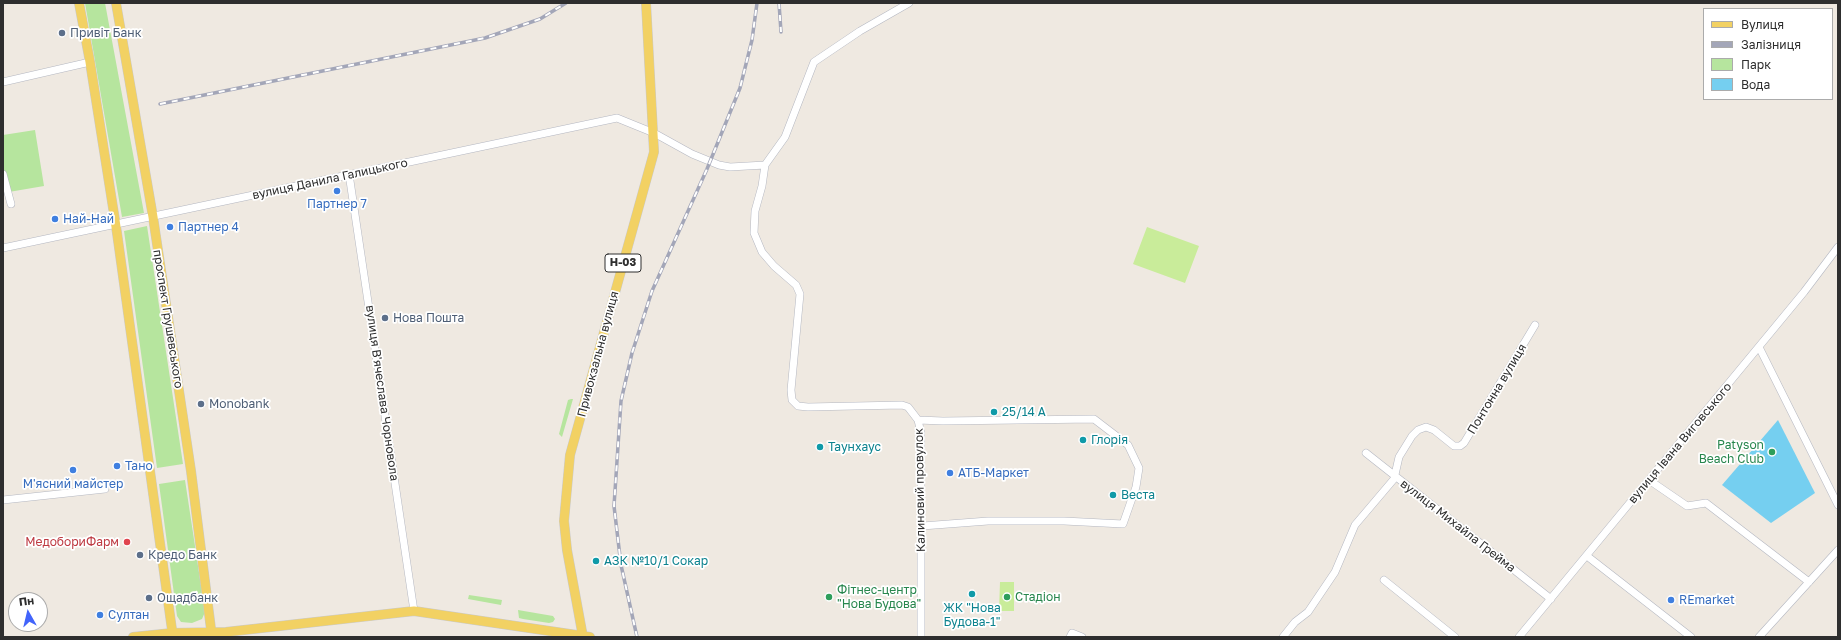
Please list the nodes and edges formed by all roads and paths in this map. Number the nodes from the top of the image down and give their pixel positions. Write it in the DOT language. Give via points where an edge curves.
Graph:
graph roads {
  1 [pos="79,3"];
  2 [pos="116,3"];
  3 [pos="646,3"];
  4 [pos="909,3"];
  5 [pos="90,62"];
  6 [pos="3,82"];
  7 [pos="654,133"];
  8 [pos="765,165"];
  9 [pos="3,174"];
  10 [pos="349,174"];
  11 [pos="11,204"];
  12 [pos="153,217"];
  13 [pos="115,224"];
  14 [pos="1838,247"];
  15 [pos="3,248"];
  16 [pos="1535,325"];
  17 [pos="1759,347"];
  18 [pos="918,420"];
  19 [pos="1366,453"];
  20 [pos="1395,476"];
  21 [pos="1649,480"];
  22 [pos="105,489"];
  23 [pos="3,500"];
  24 [pos="1838,505"];
  25 [pos="922,526"];
  26 [pos="1838,550"];
  27 [pos="1586,556"];
  28 [pos="1384,580"];
  29 [pos="1809,582"];
  30 [pos="1551,599"];
  31 [pos="414,611"];
  32 [pos="173,635"];
  33 [pos="212,635"];
  34 [pos="1071,635"];
  35 [pos="133,637"];
  36 [pos="203,637"];
  37 [pos="585,637"];
  38 [pos="921,637"];
  39 [pos="1082,637"];
  40 [pos="1283,637"];
  41 [pos="1455,637"];
  42 [pos="1519,637"];
  43 [pos="1691,637"];
  44 [pos="1759,637"];
  1 -- 5 [label="main road"];
  2 -- 12 [label="main road, проспект Грушевського"];
  3 -- 7 [label="main road, Привокзальна вулиця / Н-03"];
  4 -- 8 [label="street" via="860,31 814,62 785,137"];
  5 -- 6 [label="street"];
  5 -- 13 [label="main road"];
  7 -- 8 [label="street, вулиця Данила Галицького" via="692,154 719,165"];
  7 -- 10 [label="street, вулиця Данила Галицького" via="617,118"];
  7 -- 37 [label="main road, Привокзальна вулиця / Н-03" via="654,152 570,456 564,521 567,550"];
  8 -- 18 [label="street, Калиновий провулок" via="755,211 754,233 762,252 796,285 800,294 792,400 798,406 808,407 902,405 908,407"];
  9 -- 11 [label="street"];
  10 -- 12 [label="street, вулиця Данила Галицького"];
  10 -- 31 [label="street, вулиця В'ячеслава Чорновола"];
  12 -- 13 [label="street, вулиця Данила Галицького"];
  12 -- 33 [label="main road, проспект Грушевського" via="191,471"];
  13 -- 15 [label="street, вулиця Данила Галицького"];
  13 -- 32 [label="main road"];
  14 -- 17 [label="street, вулиця Івана Виговського"];
  16 -- 20 [label="street, Понтонна вулиця" via="1466,442 1454,446 1430,428 1418,430 1400,454"];
  17 -- 21 [label="street, вулиця Івана Виговського"];
  17 -- 24 [label="street"];
  18 -- 25 [label="street, Калиновий провулок" via="921,433"];
  18 -- 25 [label="street" via="1094,419 1128,444 1139,468 1136,488 1123,524 996,521"];
  19 -- 20 [label="street, вулиця Михайла Грейма"];
  20 -- 30 [label="street, вулиця Михайла Грейма"];
  20 -- 40 [label="street" via="1355,525 1342,558 1322,592 1308,612 1295,622"];
  21 -- 27 [label="street, вулиця Івана Виговського"];
  21 -- 29 [label="street" via="1687,506 1706,503"];
  22 -- 23 [label="street"];
  25 -- 38 [label="street, Калиновий провулок"];
  26 -- 29 [label="street"];
  27 -- 30 [label="street, вулиця Івана Виговського"];
  27 -- 43 [label="street"];
  28 -- 41 [label="street"];
  29 -- 44 [label="street"];
  30 -- 42 [label="street, вулиця Івана Виговського"];
  31 -- 33 [label="main road"];
  31 -- 37 [label="main road"];
  32 -- 33 [label="main road"];
  32 -- 35 [label="main road"];
  33 -- 36 [label="main road"];
  34 -- 39 [label="street"];
}
